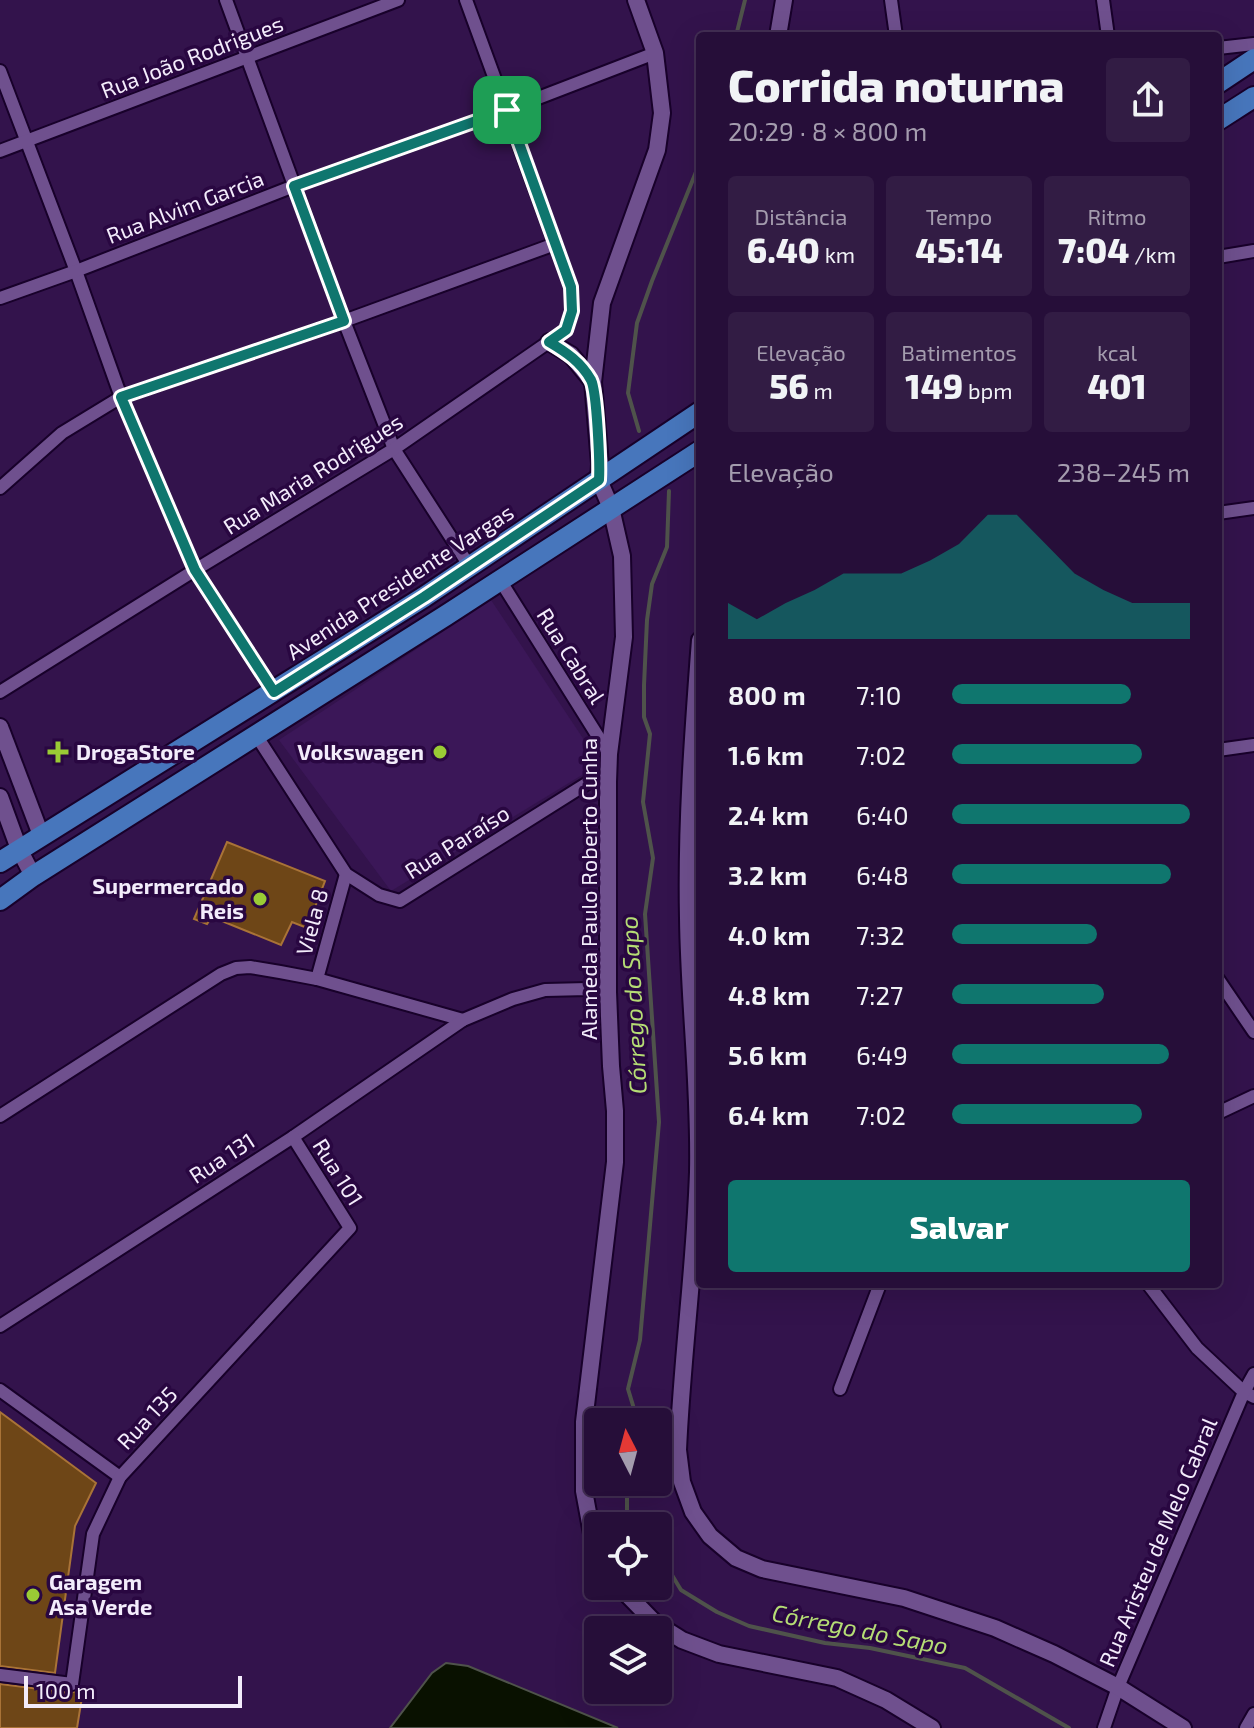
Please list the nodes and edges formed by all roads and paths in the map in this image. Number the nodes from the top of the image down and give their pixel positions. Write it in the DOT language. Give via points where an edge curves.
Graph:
graph roads {
  1 [pos="226,0"];
  2 [pos="398,0"];
  3 [pos="466,0"];
  4 [pos="636,0"];
  5 [pos="784,0"];
  6 [pos="891,0"];
  7 [pos="1103,0"];
  8 [pos="779,32"];
  9 [pos="895,32"];
  10 [pos="1107,32"];
  11 [pos="1254,44"];
  12 [pos="1222,48"];
  13 [pos="655,53"];
  14 [pos="247,58"];
  15 [pos="1254,59"];
  16 [pos="0,71"];
  17 [pos="1222,80"];
  18 [pos="1254,97"];
  19 [pos="507,110"];
  20 [pos="1222,117"];
  21 [pos="26,142"];
  22 [pos="0,151"];
  23 [pos="294,186"];
  24 [pos="555,244"];
  25 [pos="1254,251"];
  26 [pos="1222,256"];
  27 [pos="76,271"];
  28 [pos="0,298"];
  29 [pos="344,321"];
  30 [pos="549,342"];
  31 [pos="593,382"];
  32 [pos="121,397"];
  33 [pos="696,415"];
  34 [pos="394,449"];
  35 [pos="696,454"];
  36 [pos="599,480"];
  37 [pos="0,488"];
  38 [pos="611,508"];
  39 [pos="1254,508"];
  40 [pos="1222,512"];
  41 [pos="470,567"];
  42 [pos="195,570"];
  43 [pos="500,580"];
  44 [pos="0,692"];
  45 [pos="274,692"];
  46 [pos="696,696"];
  47 [pos="0,727"];
  48 [pos="256,735"];
  49 [pos="1254,745"];
  50 [pos="1222,749"];
  51 [pos="609,754"];
  52 [pos="608,782"];
  53 [pos="0,797"];
  54 [pos="41,835"];
  55 [pos="19,849"];
  56 [pos="0,862"];
  57 [pos="694,869"];
  58 [pos="346,874"];
  59 [pos="33,876"];
  60 [pos="0,900"];
  61 [pos="317,979"];
  62 [pos="1222,985"];
  63 [pos="608,992"];
  64 [pos="696,1014"];
  65 [pos="463,1020"];
  66 [pos="1254,1032"];
  67 [pos="1254,1096"];
  68 [pos="1222,1111"];
  69 [pos="0,1116"];
  70 [pos="293,1137"];
  71 [pos="696,1199"];
  72 [pos="350,1228"];
  73 [pos="878,1288"];
  74 [pos="1151,1288"];
  75 [pos="0,1326"];
  76 [pos="1254,1374"];
  77 [pos="840,1389"];
  78 [pos="0,1390"];
  79 [pos="1249,1395"];
  80 [pos="120,1477"];
  81 [pos="588,1512"];
  82 [pos="633,1600"];
  83 [pos="0,1675"];
  84 [pos="1118,1687"];
  85 [pos="1254,1714"];
  86 [pos="1105,1727"];
  87 [pos="932,1728"];
  88 [pos="1183,1728"];
  89 [pos="1246,1728"];
  1 -- 14 [label="street"];
  2 -- 14 [label="street, Rua João Rodrigues"];
  3 -- 19 [label="street, Rua Maria Rodrigues"];
  4 -- 13 [label="street, Alameda Paulo Roberto Cunha"];
  5 -- 8 [label="street"];
  6 -- 9 [label="street"];
  7 -- 10 [label="street"];
  11 -- 12 [label="street"];
  13 -- 19 [label="street, Rua Alvim Garcia"];
  13 -- 31 [label="street, Alameda Paulo Roberto Cunha" via="662,113 657,150 602,303"];
  14 -- 21 [label="street, Rua João Rodrigues"];
  14 -- 23 [label="street"];
  15 -- 17 [label="main road"];
  16 -- 21 [label="street"];
  18 -- 20 [label="main road"];
  19 -- 23 [label="street, Rua Alvim Garcia"];
  19 -- 24 [label="street, Rua Maria Rodrigues"];
  21 -- 22 [label="street, Rua João Rodrigues"];
  21 -- 27 [label="street"];
  23 -- 27 [label="street, Rua Alvim Garcia"];
  23 -- 29 [label="street"];
  24 -- 29 [label="street"];
  24 -- 30 [label="street, Rua Maria Rodrigues" via="571,287 572,311 566,330"];
  25 -- 26 [label="street"];
  27 -- 28 [label="street, Rua Alvim Garcia"];
  27 -- 32 [label="street"];
  29 -- 32 [label="street"];
  29 -- 34 [label="street"];
  30 -- 31 [label="street" via="571,355"];
  30 -- 34 [label="street, Rua Maria Rodrigues"];
  31 -- 36 [label="street, Alameda Paulo Roberto Cunha"];
  32 -- 37 [label="street" via="62,433"];
  32 -- 42 [label="street"];
  33 -- 36 [label="main road, Avenida Presidente Vargas"];
  34 -- 41 [label="street"];
  34 -- 42 [label="street, Rua Maria Rodrigues"];
  35 -- 38 [label="main road"];
  36 -- 38 [label="street, Alameda Paulo Roberto Cunha"];
  36 -- 41 [label="main road, Avenida Presidente Vargas"];
  38 -- 43 [label="main road"];
  38 -- 51 [label="street, Alameda Paulo Roberto Cunha" via="622,556 624,637"];
  39 -- 40 [label="street"];
  41 -- 45 [label="main road, Avenida Presidente Vargas"];
  42 -- 44 [label="street, Rua Maria Rodrigues"];
  42 -- 45 [label="street"];
  43 -- 48 [label="main road"];
  43 -- 51 [label="street, Rua Cabral"];
  45 -- 54 [label="main road, Avenida Presidente Vargas"];
  46 -- 57 [label="street"];
  47 -- 54 [label="street"];
  48 -- 58 [label="street, Rua Paraíso"];
  48 -- 59 [label="main road"];
  49 -- 50 [label="street"];
  51 -- 52 [label="street, Alameda Paulo Roberto Cunha"];
  52 -- 58 [label="street, Rua Paraíso" via="594,779 400,901 379,895"];
  52 -- 63 [label="street, Alameda Paulo Roberto Cunha"];
  53 -- 55 [label="street"];
  54 -- 55 [label="main road, Avenida Presidente Vargas"];
  55 -- 56 [label="main road, Avenida Presidente Vargas"];
  55 -- 59 [label="street"];
  57 -- 64 [label="street" via="688,923"];
  58 -- 61 [label="street, Viela 8"];
  59 -- 60 [label="main road"];
  61 -- 65 [label="street"];
  61 -- 69 [label="street" via="250,967 221,974"];
  62 -- 66 [label="street"];
  63 -- 65 [label="street, Rua 131" via="545,990"];
  63 -- 81 [label="street, Alameda Paulo Roberto Cunha" via="615,1162 584,1422"];
  65 -- 70 [label="street, Rua 131"];
  67 -- 68 [label="street"];
  70 -- 72 [label="street, Rua 101"];
  70 -- 75 [label="street, Rua 131"];
  71 -- 84 [label="street" via="678,1450 693,1512 710,1536 736,1558 762,1569 904,1598 995,1628"];
  72 -- 80 [label="street, Rua 135"];
  73 -- 77 [label="street"];
  74 -- 79 [label="street" via="1197,1348"];
  76 -- 79 [label="street, Rua Aristeu de Melo Cabral"];
  78 -- 80 [label="street"];
  79 -- 84 [label="street, Rua Aristeu de Melo Cabral"];
  80 -- 83 [label="street, Rua 135" via="93,1534 72,1684"];
  82 -- 87 [label="street" via="682,1640 719,1654 837,1678"];
  84 -- 86 [label="street, Rua Aristeu de Melo Cabral"];
  84 -- 88 [label="street"];
  85 -- 89 [label="street"];
}
